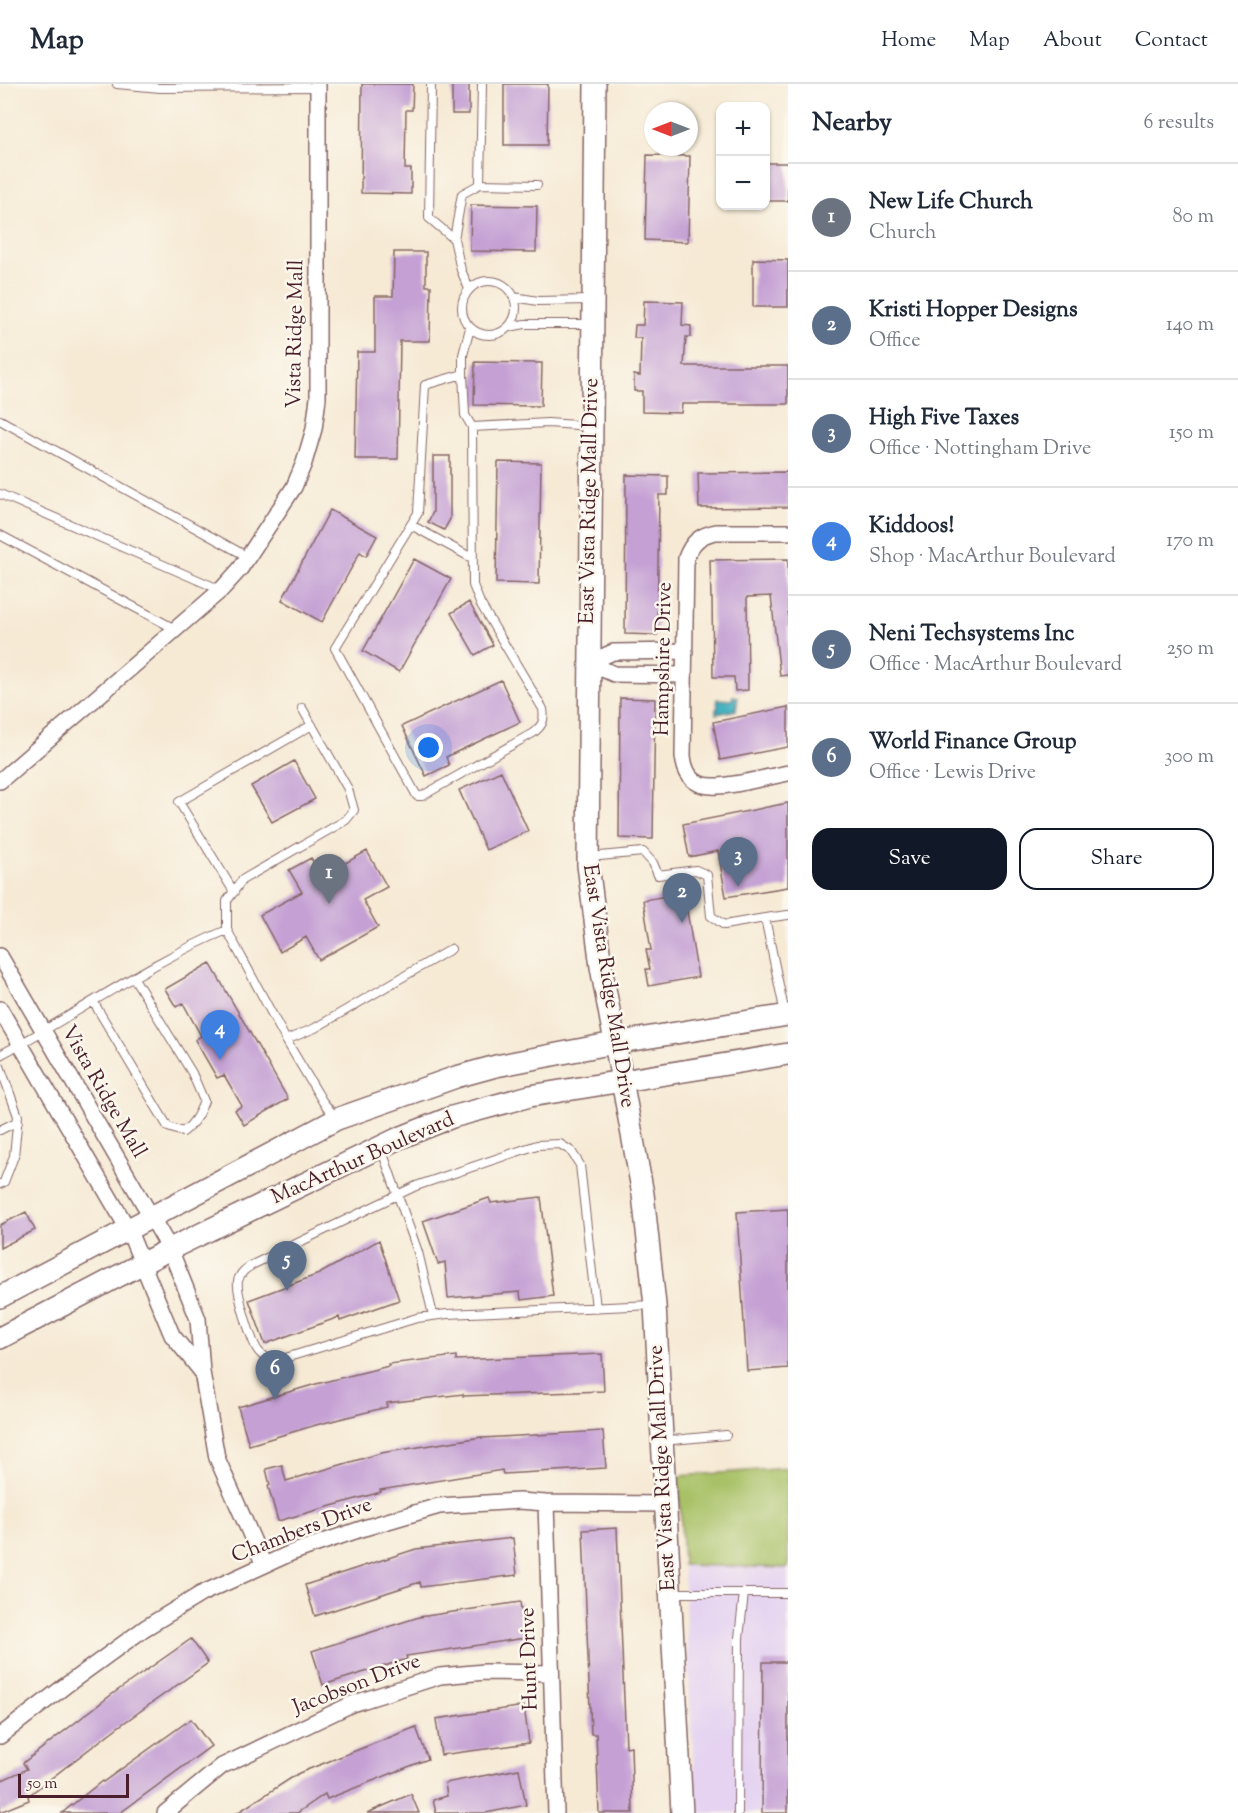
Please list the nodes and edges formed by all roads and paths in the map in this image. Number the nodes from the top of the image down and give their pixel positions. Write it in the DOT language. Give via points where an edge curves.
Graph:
graph roads {
  1 [pos="117,84"];
  2 [pos="431,84"];
  3 [pos="482,84"];
  4 [pos="595,84"];
  5 [pos="318,86"];
  6 [pos="480,184"];
  7 [pos="537,185"];
  8 [pos="454,239"];
  9 [pos="469,289"];
  10 [pos="514,297"];
  11 [pos="593,300"];
  12 [pos="592,324"];
  13 [pos="509,327"];
  14 [pos="470,328"];
  15 [pos="463,375"];
  16 [pos="0,420"];
  17 [pos="591,426"];
  18 [pos="472,427"];
  19 [pos="0,494"];
  20 [pos="411,525"];
  21 [pos="788,532"];
  22 [pos="0,535"];
  23 [pos="248,557"];
  24 [pos="472,558"];
  25 [pos="221,590"];
  26 [pos="175,629"];
  27 [pos="685,651"];
  28 [pos="589,663"];
  29 [pos="684,675"];
  30 [pos="302,708"];
  31 [pos="312,725"];
  32 [pos="788,773"];
  33 [pos="0,782"];
  34 [pos="588,857"];
  35 [pos="234,892"];
  36 [pos="788,915"];
  37 [pos="765,918"];
  38 [pos="227,930"];
  39 [pos="451,949"];
  40 [pos="0,956"];
  41 [pos="134,978"];
  42 [pos="94,1003"];
  43 [pos="0,1009"];
  44 [pos="787,1015"];
  45 [pos="45,1032"];
  46 [pos="286,1040"];
  47 [pos="614,1043"];
  48 [pos="20,1044"];
  49 [pos="788,1054"];
  50 [pos="0,1055"];
  51 [pos="0,1066"];
  52 [pos="2,1080"];
  53 [pos="622,1082"];
  54 [pos="337,1119"];
  55 [pos="18,1121"];
  56 [pos="0,1130"];
  57 [pos="381,1147"];
  58 [pos="0,1184"];
  59 [pos="398,1194"];
  60 [pos="151,1217"];
  61 [pos="128,1229"];
  62 [pos="170,1249"];
  63 [pos="143,1263"];
  64 [pos="0,1297"];
  65 [pos="654,1305"];
  66 [pos="596,1308"];
  67 [pos="433,1316"];
  68 [pos="0,1338"];
  69 [pos="201,1372"];
  70 [pos="726,1435"];
  71 [pos="662,1442"];
  72 [pos="546,1503"];
  73 [pos="665,1504"];
  74 [pos="264,1565"];
  75 [pos="670,1593"];
  76 [pos="744,1593"];
  77 [pos="788,1593"];
  78 [pos="551,1673"];
  79 [pos="0,1736"];
  80 [pos="165,1813"];
  81 [pos="556,1813"];
  82 [pos="682,1813"];
  83 [pos="738,1813"];
  1 -- 5 [label="lane" via="160,88"];
  2 -- 8 [label="lane" via="429,218"];
  3 -- 6 [label="lane"];
  4 -- 11 [label="main road, East Vista Ridge Mall Drive"];
  5 -- 23 [label="street, Vista Ridge Mall" via="318,398 314,429 294,487"];
  6 -- 7 [label="lane"];
  6 -- 8 [label="lane" via="462,194"];
  8 -- 9 [label="lane"];
  9 -- 10 [label="lane" via="476,283 494,281"];
  9 -- 14 [label="lane" via="462,304"];
  10 -- 11 [label="lane" via="538,301"];
  10 -- 13 [label="lane" via="516,313"];
  11 -- 12 [label="main road, East Vista Ridge Mall Drive"];
  12 -- 13 [label="lane"];
  12 -- 17 [label="main road, East Vista Ridge Mall Drive"];
  13 -- 14 [label="lane" via="485,335"];
  14 -- 15 [label="lane"];
  15 -- 18 [label="lane" via="465,415"];
  15 -- 20 [label="lane" via="425,385 418,513"];
  16 -- 23 [label="lane"];
  17 -- 18 [label="lane" via="548,423"];
  17 -- 28 [label="main road, East Vista Ridge Mall Drive"];
  18 -- 24 [label="lane"];
  19 -- 25 [label="lane"];
  20 -- 24 [label="lane"];
  20 -- 24 [label="lane" via="335,648 417,796 533,733 544,718 543,709 480,603 473,585"];
  21 -- 27 [label="street, Hampshire Drive" via="716,532 697,539 686,558"];
  22 -- 26 [label="lane"];
  23 -- 25 [label="street, Vista Ridge Mall"];
  25 -- 26 [label="street, Vista Ridge Mall"];
  26 -- 33 [label="street, Vista Ridge Mall"];
  27 -- 28 [label="street" via="613,652"];
  27 -- 29 [label="street, Hampshire Drive"];
  28 -- 29 [label="street" via="614,674"];
  28 -- 34 [label="main road, East Vista Ridge Mall Drive"];
  29 -- 32 [label="street, Hampshire Drive" via="683,756 693,780 718,787"];
  30 -- 31 [label="lane"];
  31 -- 35 [label="lane" via="348,789 354,810 346,820 242,880"];
  31 -- 35 [label="lane" via="180,802"];
  34 -- 37 [label="lane" via="642,852 658,875 696,870 707,875 711,916 724,925"];
  34 -- 47 [label="main road, East Vista Ridge Mall Drive"];
  35 -- 38 [label="lane" via="227,901"];
  36 -- 37 [label="lane"];
  37 -- 44 [label="lane"];
  38 -- 41 [label="lane" via="190,945"];
  38 -- 46 [label="lane"];
  39 -- 46 [label="lane" via="315,1028"];
  40 -- 45 [label="street, Vista Ridge Mall"];
  41 -- 42 [label="lane"];
  41 -- 42 [label="lane" via="192,1073 204,1101 191,1126 183,1132 168,1127"];
  42 -- 45 [label="lane"];
  43 -- 48 [label="street"];
  44 -- 47 [label="main road, MacArthur Boulevard"];
  45 -- 48 [label="lane"];
  45 -- 60 [label="street, Vista Ridge Mall"];
  46 -- 54 [label="lane"];
  47 -- 53 [label="main road, East Vista Ridge Mall Drive"];
  47 -- 54 [label="main road, MacArthur Boulevard" via="496,1066"];
  48 -- 50 [label="lane"];
  48 -- 61 [label="street"];
  49 -- 53 [label="main road, MacArthur Boulevard"];
  51 -- 52 [label="lane"];
  52 -- 55 [label="lane"];
  53 -- 57 [label="main road, MacArthur Boulevard" via="492,1105"];
  53 -- 65 [label="main road, East Vista Ridge Mall Drive" via="643,1194"];
  54 -- 60 [label="main road, MacArthur Boulevard"];
  55 -- 56 [label="lane"];
  55 -- 58 [label="lane" via="14,1156"];
  57 -- 59 [label="lane"];
  57 -- 62 [label="main road, MacArthur Boulevard"];
  59 -- 66 [label="lane" via="537,1145 560,1144 571,1151 580,1165"];
  59 -- 67 [label="lane" via="418,1252"];
  59 -- 67 [label="lane" via="244,1271 238,1281 238,1297 258,1352 268,1359 282,1359"];
  60 -- 61 [label="main road, MacArthur Boulevard"];
  60 -- 62 [label="street, Vista Ridge Mall"];
  61 -- 63 [label="street"];
  61 -- 64 [label="main road, MacArthur Boulevard"];
  62 -- 63 [label="main road, MacArthur Boulevard"];
  62 -- 69 [label="street, Vista Ridge Mall" via="198,1319"];
  63 -- 68 [label="main road, MacArthur Boulevard"];
  63 -- 69 [label="street" via="172,1335"];
  65 -- 66 [label="lane"];
  65 -- 71 [label="main road, East Vista Ridge Mall Drive"];
  66 -- 67 [label="lane"];
  69 -- 74 [label="street, Vista Ridge Mall" via="217,1458"];
  70 -- 71 [label="lane"];
  71 -- 73 [label="main road, East Vista Ridge Mall Drive"];
  72 -- 73 [label="street, Chambers Drive"];
  72 -- 74 [label="street, Chambers Drive" via="439,1506 363,1528"];
  72 -- 78 [label="street, Hunt Drive"];
  73 -- 75 [label="main road, East Vista Ridge Mall Drive"];
  74 -- 79 [label="street, Chambers Drive" via="201,1594 145,1628"];
  75 -- 76 [label="lane"];
  75 -- 82 [label="main road, East Vista Ridge Mall Drive"];
  76 -- 77 [label="lane"];
  76 -- 83 [label="lane" via="739,1638"];
  78 -- 80 [label="street, Jacobson Drive" via="440,1676 352,1704 222,1766"];
  78 -- 81 [label="street, Hunt Drive"];
}
